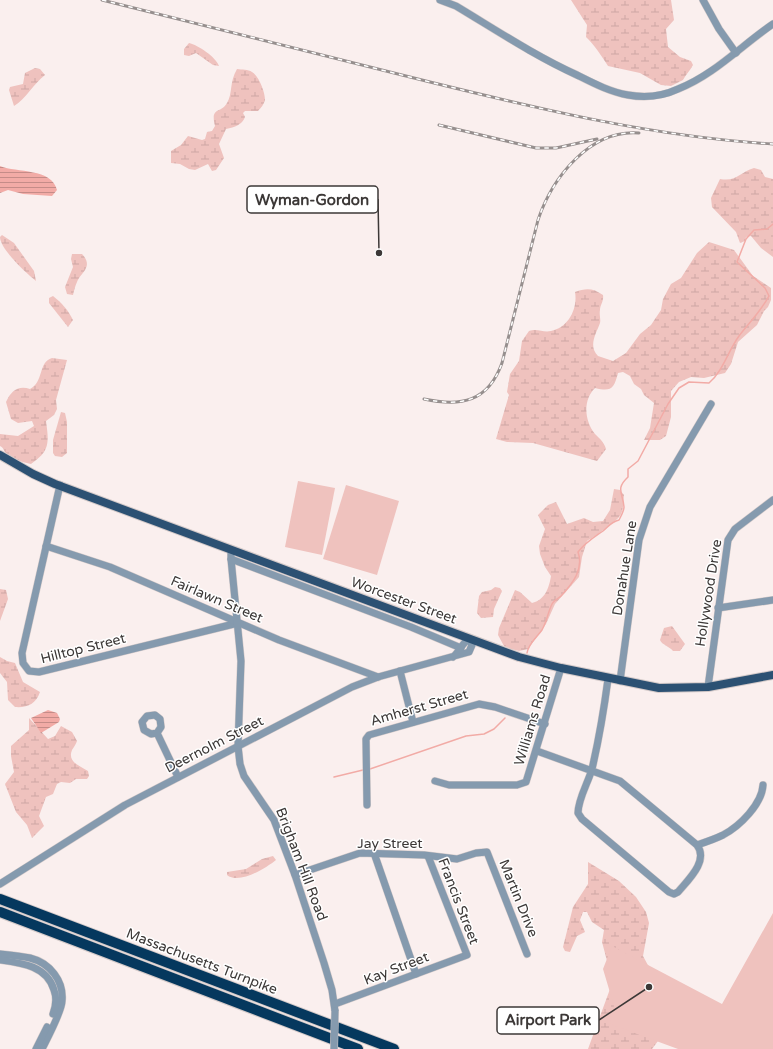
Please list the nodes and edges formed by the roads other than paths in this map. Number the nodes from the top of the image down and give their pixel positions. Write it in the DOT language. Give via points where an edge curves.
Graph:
graph roads {
  1 [pos="440,0"];
  2 [pos="704,0"];
  3 [pos="773,24"];
  4 [pos="736,53"];
  5 [pos="711,404"];
  6 [pos="0,455"];
  7 [pos="60,485"];
  8 [pos="772,502"];
  9 [pos="46,546"];
  10 [pos="232,550"];
  11 [pos="231,559"];
  12 [pos="773,600"];
  13 [pos="718,608"];
  14 [pos="238,623"];
  15 [pos="470,638"];
  16 [pos="461,648"];
  17 [pos="454,657"];
  18 [pos="561,668"];
  19 [pos="400,671"];
  20 [pos="773,675"];
  21 [pos="378,677"];
  22 [pos="608,679"];
  23 [pos="620,681"];
  24 [pos="708,687"];
  25 [pos="413,722"];
  26 [pos="545,724"];
  27 [pos="157,732"];
  28 [pos="238,746"];
  29 [pos="536,750"];
  30 [pos="591,772"];
  31 [pos="178,778"];
  32 [pos="435,781"];
  33 [pos="763,785"];
  34 [pos="367,805"];
  35 [pos="697,845"];
  36 [pos="487,852"];
  37 [pos="374,853"];
  38 [pos="428,856"];
  39 [pos="295,875"];
  40 [pos="0,884"];
  41 [pos="0,899"];
  42 [pos="0,912"];
  43 [pos="0,954"];
  44 [pos="527,954"];
  45 [pos="467,956"];
  46 [pos="0,960"];
  47 [pos="416,974"];
  48 [pos="335,1008"];
  49 [pos="36,1049"];
  50 [pos="42,1049"];
  51 [pos="334,1049"];
  52 [pos="358,1049"];
  53 [pos="394,1049"];
  1 -- 4 [label="street" via="456,6 548,62 627,95 658,95 678,90"];
  2 -- 4 [label="street" via="719,29"];
  3 -- 4 [label="street"];
  5 -- 23 [label="street, Donahue Lane" via="659,489 645,518 639,540"];
  6 -- 7 [label="main road, Worcester Street"];
  7 -- 9 [label="street, Hilltop Street"];
  7 -- 10 [label="main road, Worcester Street"];
  8 -- 13 [label="street, Hollywood Drive" via="729,536"];
  9 -- 14 [label="street, Fairlawn Street" via="110,567"];
  9 -- 14 [label="street, Hilltop Street" via="22,656 24,665 32,672"];
  10 -- 11 [label="street, Brigham Hill Road"];
  10 -- 15 [label="main road, Worcester Street"];
  11 -- 14 [label="street, Brigham Hill Road"];
  11 -- 16 [label="street"];
  12 -- 13 [label="street"];
  13 -- 24 [label="street, Hollywood Drive"];
  14 -- 21 [label="street, Fairlawn Street"];
  14 -- 28 [label="street, Brigham Hill Road" via="241,669"];
  15 -- 16 [label="street" via="464,641"];
  15 -- 17 [label="street, Deernolm Street" via="472,645 469,652"];
  15 -- 18 [label="main road, Worcester Street" via="519,657"];
  16 -- 17 [label="street"];
  17 -- 19 [label="street, Deernolm Street"];
  18 -- 22 [label="main road, Worcester Street"];
  18 -- 26 [label="street, Williams Road"];
  19 -- 21 [label="street, Deernolm Street"];
  19 -- 25 [label="street"];
  20 -- 24 [label="main road, Worcester Street"];
  21 -- 28 [label="street, Deernolm Street" via="352,687"];
  22 -- 23 [label="main road, Worcester Street"];
  22 -- 30 [label="street" via="600,736"];
  23 -- 24 [label="main road, Worcester Street" via="667,689"];
  25 -- 26 [label="street, Amherst Street" via="480,704"];
  25 -- 34 [label="street, Amherst Street" via="366,736"];
  26 -- 29 [label="street, Williams Road"];
  27 -- 31 [label="street"];
  28 -- 31 [label="street, Deernolm Street"];
  28 -- 39 [label="street, Brigham Hill Road" via="243,773 274,820"];
  29 -- 30 [label="street"];
  29 -- 32 [label="street, Williams Road" via="529,775 522,784 449,785"];
  30 -- 35 [label="street" via="616,779 626,785"];
  30 -- 35 [label="street" via="579,807 579,815 670,893 678,892 699,864 702,855"];
  31 -- 40 [label="street, Deernolm Street" via="125,805"];
  33 -- 35 [label="street" via="757,802 736,826"];
  36 -- 38 [label="street, Jay Street" via="459,859"];
  36 -- 44 [label="street, Martin Drive"];
  37 -- 38 [label="street, Jay Street"];
  37 -- 39 [label="street, Jay Street" via="354,854"];
  37 -- 47 [label="street"];
  38 -- 45 [label="street, Francis Street"];
  39 -- 48 [label="street, Brigham Hill Road" via="324,963"];
  41 -- 53 [label="highway, Massachusetts Turnpike"];
  42 -- 52 [label="highway, Massachusetts Turnpike"];
  43 -- 50 [label="street" via="31,958 44,964 60,982 62,1002"];
  45 -- 47 [label="street, Kay Street"];
  46 -- 49 [label="street" via="23,963 43,972 52,982 56,994 56,1008"];
  47 -- 48 [label="street, Kay Street"];
  48 -- 51 [label="street, Brigham Hill Road, bridge"];
}
